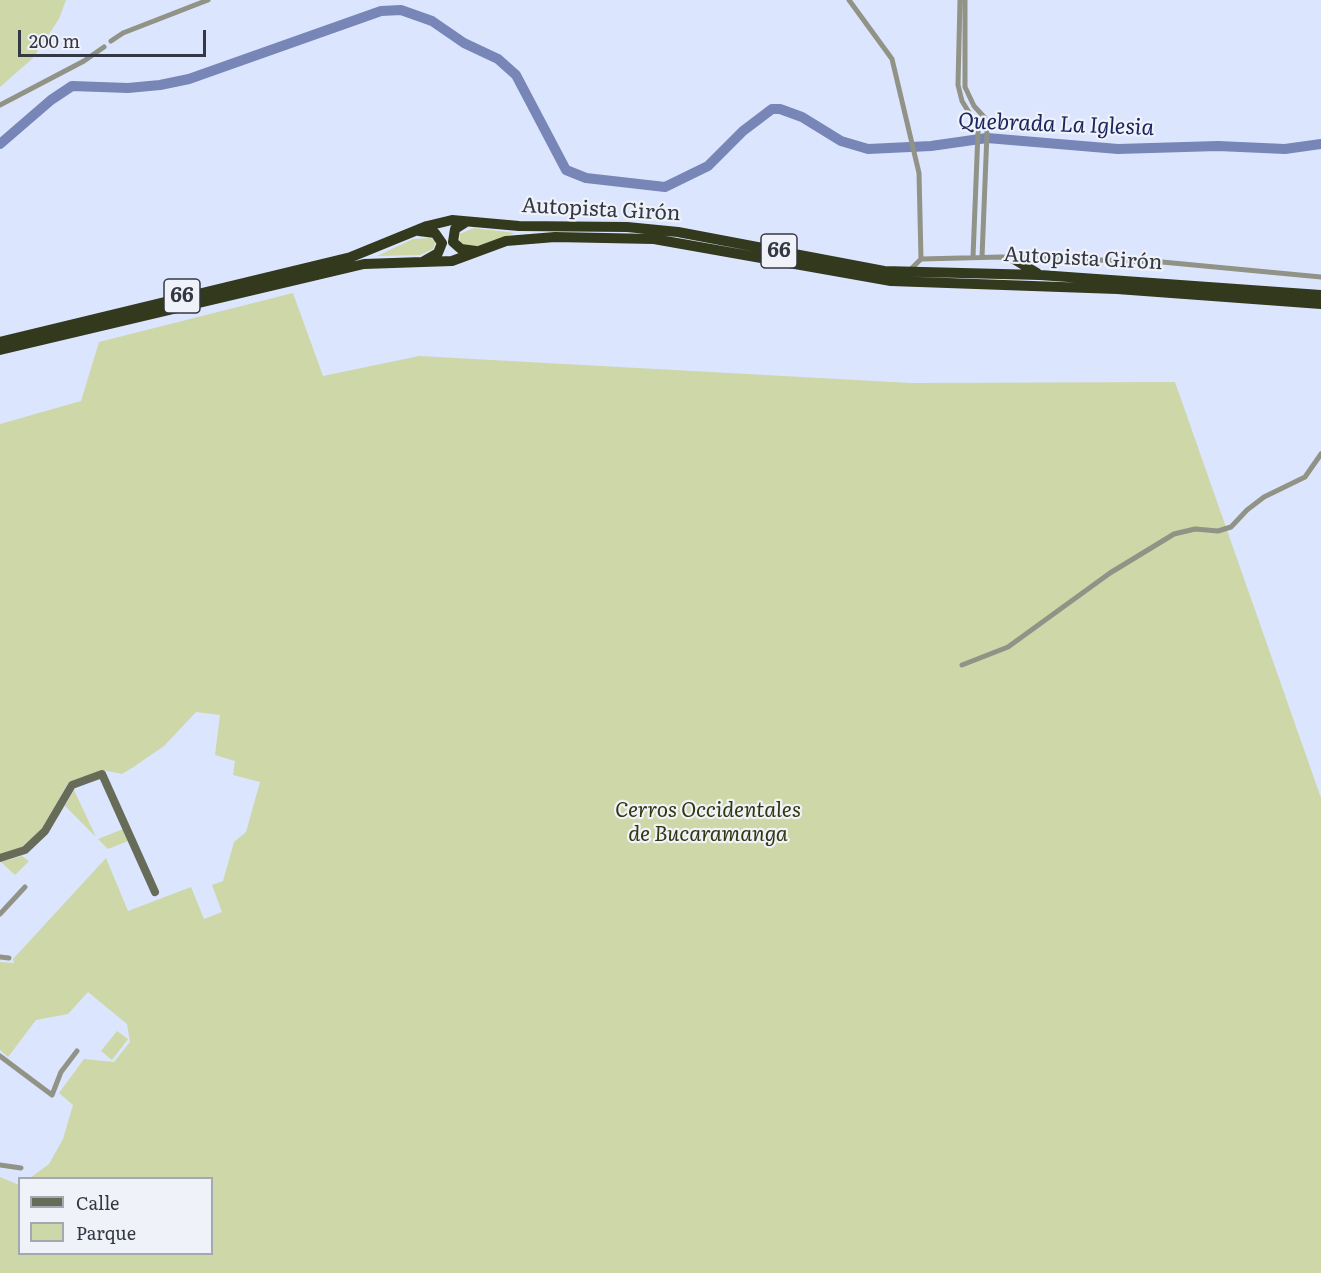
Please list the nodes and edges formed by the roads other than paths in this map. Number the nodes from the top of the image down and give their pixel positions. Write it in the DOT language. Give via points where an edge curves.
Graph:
graph roads {
  1 [pos="208,0"];
  2 [pos="849,0"];
  3 [pos="960,0"];
  4 [pos="965,0"];
  5 [pos="111,41"];
  6 [pos="104,46"];
  7 [pos="0,105"];
  8 [pos="470,221"];
  9 [pos="415,231"];
  10 [pos="477,252"];
  11 [pos="973,257"];
  12 [pos="982,257"];
  13 [pos="1012,258"];
  14 [pos="921,259"];
  15 [pos="421,262"];
  16 [pos="909,272"];
  17 [pos="1040,275"];
  18 [pos="1321,277"];
  19 [pos="1321,295"];
  20 [pos="1321,304"];
  21 [pos="0,342"];
  22 [pos="0,350"];
  23 [pos="1321,454"];
  24 [pos="962,665"];
  25 [pos="0,858"];
  26 [pos="26,887"];
  27 [pos="155,892"];
  28 [pos="0,914"];
  29 [pos="0,957"];
  30 [pos="9,958"];
  31 [pos="77,1051"];
  32 [pos="0,1056"];
  33 [pos="0,1165"];
  34 [pos="21,1168"];
  1 -- 5 [label="street"];
  2 -- 14 [label="street" via="892,59 919,173"];
  3 -- 11 [label="street" via="958,85 978,132"];
  4 -- 12 [label="street" via="965,87 985,118 987,133"];
  6 -- 7 [label="street" via="84,61"];
  8 -- 9 [label="highway, Autopista Girón / 66" via="440,222"];
  8 -- 10 [label="highway" via="454,229 453,242 461,249"];
  8 -- 16 [label="highway, Autopista Girón / 66" via="678,232 884,271"];
  9 -- 15 [label="highway" via="435,233 442,243 438,254"];
  9 -- 21 [label="highway, Autopista Girón / 66" via="365,254"];
  10 -- 15 [label="highway, Autopista Girón / 66" via="452,261"];
  10 -- 20 [label="highway, Autopista Girón / 66" via="527,238 622,237 654,239 891,281 1117,289"];
  11 -- 12 [label="street"];
  11 -- 14 [label="street"];
  12 -- 13 [label="street"];
  13 -- 17 [label="highway"];
  13 -- 18 [label="street" via="1162,262"];
  14 -- 16 [label="street"];
  15 -- 22 [label="highway, Autopista Girón / 66" via="364,264"];
  16 -- 17 [label="highway, Autopista Girón / 66"];
  17 -- 19 [label="highway, Autopista Girón / 66"];
  23 -- 24 [label="street" via="1305,477 1264,497 1231,528 1174,534 1110,573 1008,647"];
  25 -- 27 [label="street" via="25,850 46,830 72,785 102,774"];
  26 -- 28 [label="street"];
  29 -- 30 [label="street"];
  31 -- 32 [label="street" via="52,1095"];
  33 -- 34 [label="street"];
}
